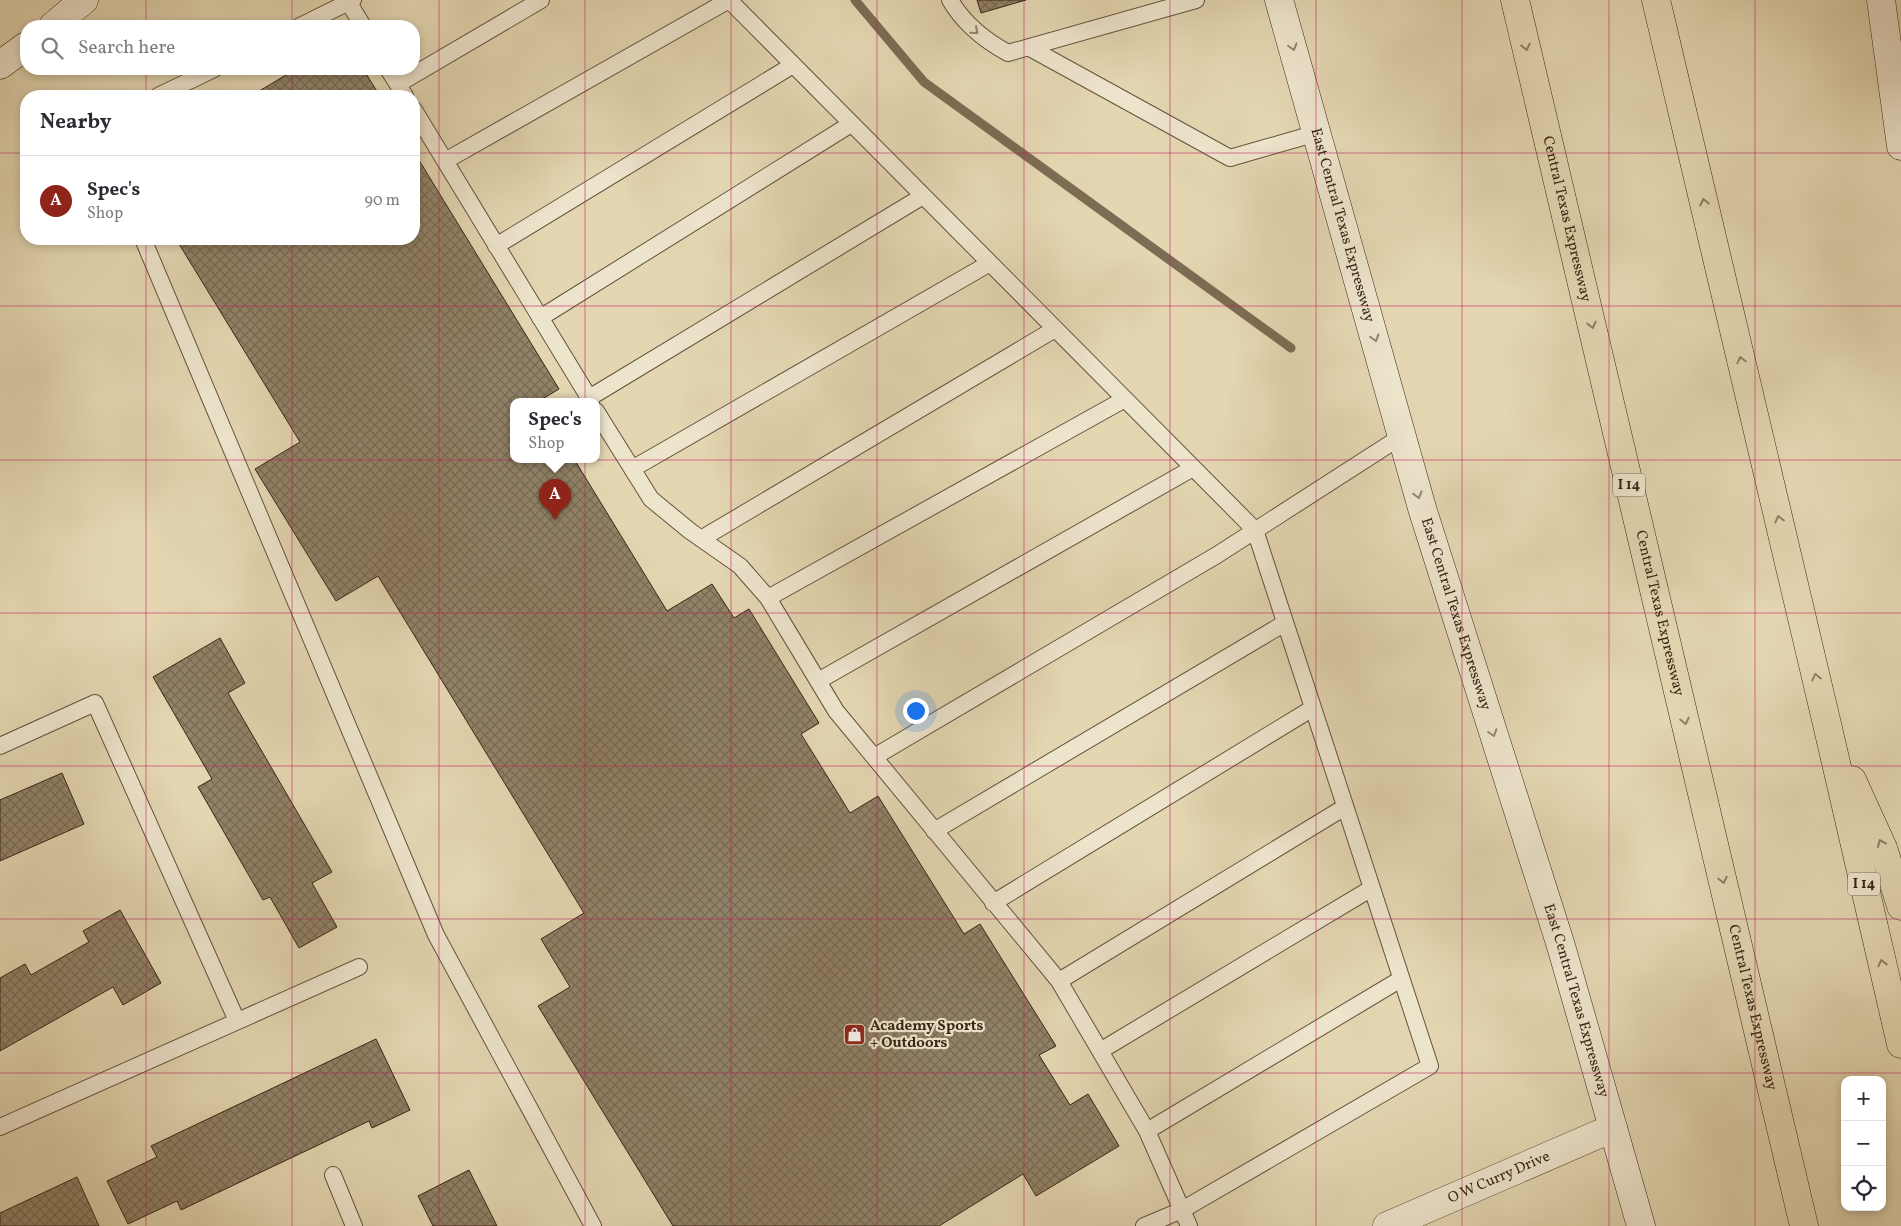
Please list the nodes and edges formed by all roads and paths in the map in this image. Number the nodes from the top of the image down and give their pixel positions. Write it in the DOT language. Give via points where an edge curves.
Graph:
graph roads {
  1 [pos="84,0"];
  2 [pos="541,0"];
  3 [pos="729,0"];
  4 [pos="950,0"];
  5 [pos="1196,0"];
  6 [pos="1280,0"];
  7 [pos="1515,0"];
  8 [pos="1656,0"];
  9 [pos="1881,0"];
  10 [pos="349,1"];
  11 [pos="61,20"];
  12 [pos="312,20"];
  13 [pos="359,20"];
  14 [pos="1030,48"];
  15 [pos="20,50"];
  16 [pos="0,65"];
  17 [pos="793,65"];
  18 [pos="202,75"];
  19 [pos="392,75"];
  20 [pos="170,90"];
  21 [pos="401,90"];
  22 [pos="420,120"];
  23 [pos="851,124"];
  24 [pos="1317,133"];
  25 [pos="1901,146"];
  26 [pos="445,161"];
  27 [pos="923,196"];
  28 [pos="146,245"];
  29 [pos="496,246"];
  30 [pos="990,263"];
  31 [pos="540,318"];
  32 [pos="1055,329"];
  33 [pos="589,398"];
  34 [pos="600,398"];
  35 [pos="1125,399"];
  36 [pos="600,416"];
  37 [pos="1402,436"];
  38 [pos="1193,468"];
  39 [pos="632,469"];
  40 [pos="1255,530"];
  41 [pos="701,539"];
  42 [pos="768,598"];
  43 [pos="1285,623"];
  44 [pos="818,681"];
  45 [pos="1313,708"];
  46 [pos="1827,724"];
  47 [pos="0,746"];
  48 [pos="874,757"];
  49 [pos="1346,807"];
  50 [pos="934,831"];
  51 [pos="1372,888"];
  52 [pos="993,903"];
  53 [pos="1901,906"];
  54 [pos="359,967"];
  55 [pos="1744,970"];
  56 [pos="1401,979"];
  57 [pos="1059,981"];
  58 [pos="237,1021"];
  59 [pos="1901,1044"];
  60 [pos="1100,1050"];
  61 [pos="0,1127"];
  62 [pos="1613,1128"];
  63 [pos="1147,1131"];
  64 [pos="333,1175"];
  65 [pos="1182,1210"];
  66 [pos="354,1226"];
  67 [pos="593,1226"];
  68 [pos="1144,1226"];
  69 [pos="1189,1226"];
  70 [pos="1386,1226"];
  71 [pos="1641,1226"];
  72 [pos="1785,1226"];
  73 [pos="1804,1226"];
  1 -- 11 [label="main road"];
  2 -- 21 [label="lane"];
  3 -- 17 [label="lane"];
  3 -- 26 [label="lane"];
  4 -- 14 [label="lane, one-way" via="968,25 988,42 1008,54"];
  5 -- 14 [label="lane"];
  6 -- 24 [label="main road, East Central Texas Expressway, one-way"];
  7 -- 55 [label="highway, Central Texas Expressway / I 14, one-way"];
  46 -- 8 [label="highway, I 14, one-way"];
  9 -- 25 [label="main road"];
  10 -- 12 [label="lane"];
  10 -- 13 [label="lane"];
  14 -- 24 [label="lane" via="1230,158"];
  15 -- 16 [label="main road"];
  17 -- 23 [label="lane"];
  17 -- 29 [label="lane"];
  18 -- 20 [label="lane"];
  19 -- 21 [label="lane"];
  22 -- 26 [label="lane"];
  23 -- 27 [label="lane"];
  23 -- 31 [label="lane"];
  24 -- 37 [label="main road, East Central Texas Expressway, one-way"];
  26 -- 29 [label="lane"];
  27 -- 30 [label="lane"];
  27 -- 34 [label="lane"];
  28 -- 67 [label="lane" via="436,935"];
  29 -- 31 [label="lane"];
  30 -- 32 [label="lane"];
  30 -- 39 [label="lane"];
  31 -- 33 [label="lane"];
  32 -- 35 [label="lane"];
  32 -- 41 [label="lane"];
  35 -- 38 [label="lane"];
  35 -- 42 [label="lane"];
  36 -- 39 [label="lane"];
  37 -- 40 [label="lane"];
  37 -- 62 [label="main road, East Central Texas Expressway, one-way" via="1561,946"];
  38 -- 40 [label="lane"];
  38 -- 44 [label="lane"];
  39 -- 41 [label="lane" via="650,499"];
  40 -- 43 [label="lane"];
  40 -- 48 [label="lane"];
  41 -- 42 [label="lane" via="740,566"];
  42 -- 44 [label="lane"];
  43 -- 45 [label="lane"];
  43 -- 50 [label="lane"];
  44 -- 48 [label="lane" via="836,711"];
  45 -- 49 [label="lane"];
  45 -- 52 [label="lane"];
  53 -- 46 [label="highway, one-way" via="1883,848"];
  59 -- 46 [label="highway, I 14, one-way"];
  47 -- 58 [label="lane" via="95,703"];
  48 -- 50 [label="lane"];
  49 -- 51 [label="lane"];
  49 -- 57 [label="lane"];
  50 -- 52 [label="lane"];
  51 -- 56 [label="lane"];
  51 -- 60 [label="lane"];
  52 -- 57 [label="lane"];
  54 -- 58 [label="lane"];
  55 -- 72 [label="highway"];
  55 -- 73 [label="highway, Central Texas Expressway / I 14"];
  56 -- 63 [label="lane"];
  56 -- 65 [label="lane" via="1430,1066"];
  57 -- 60 [label="lane"];
  58 -- 61 [label="lane"];
  60 -- 63 [label="lane"];
  62 -- 70 [label="main road, O W Curry Drive"];
  62 -- 71 [label="main road, East Central Texas Expressway"];
  63 -- 65 [label="lane"];
  64 -- 66 [label="lane"];
  65 -- 68 [label="lane"];
  65 -- 69 [label="lane"];
}
